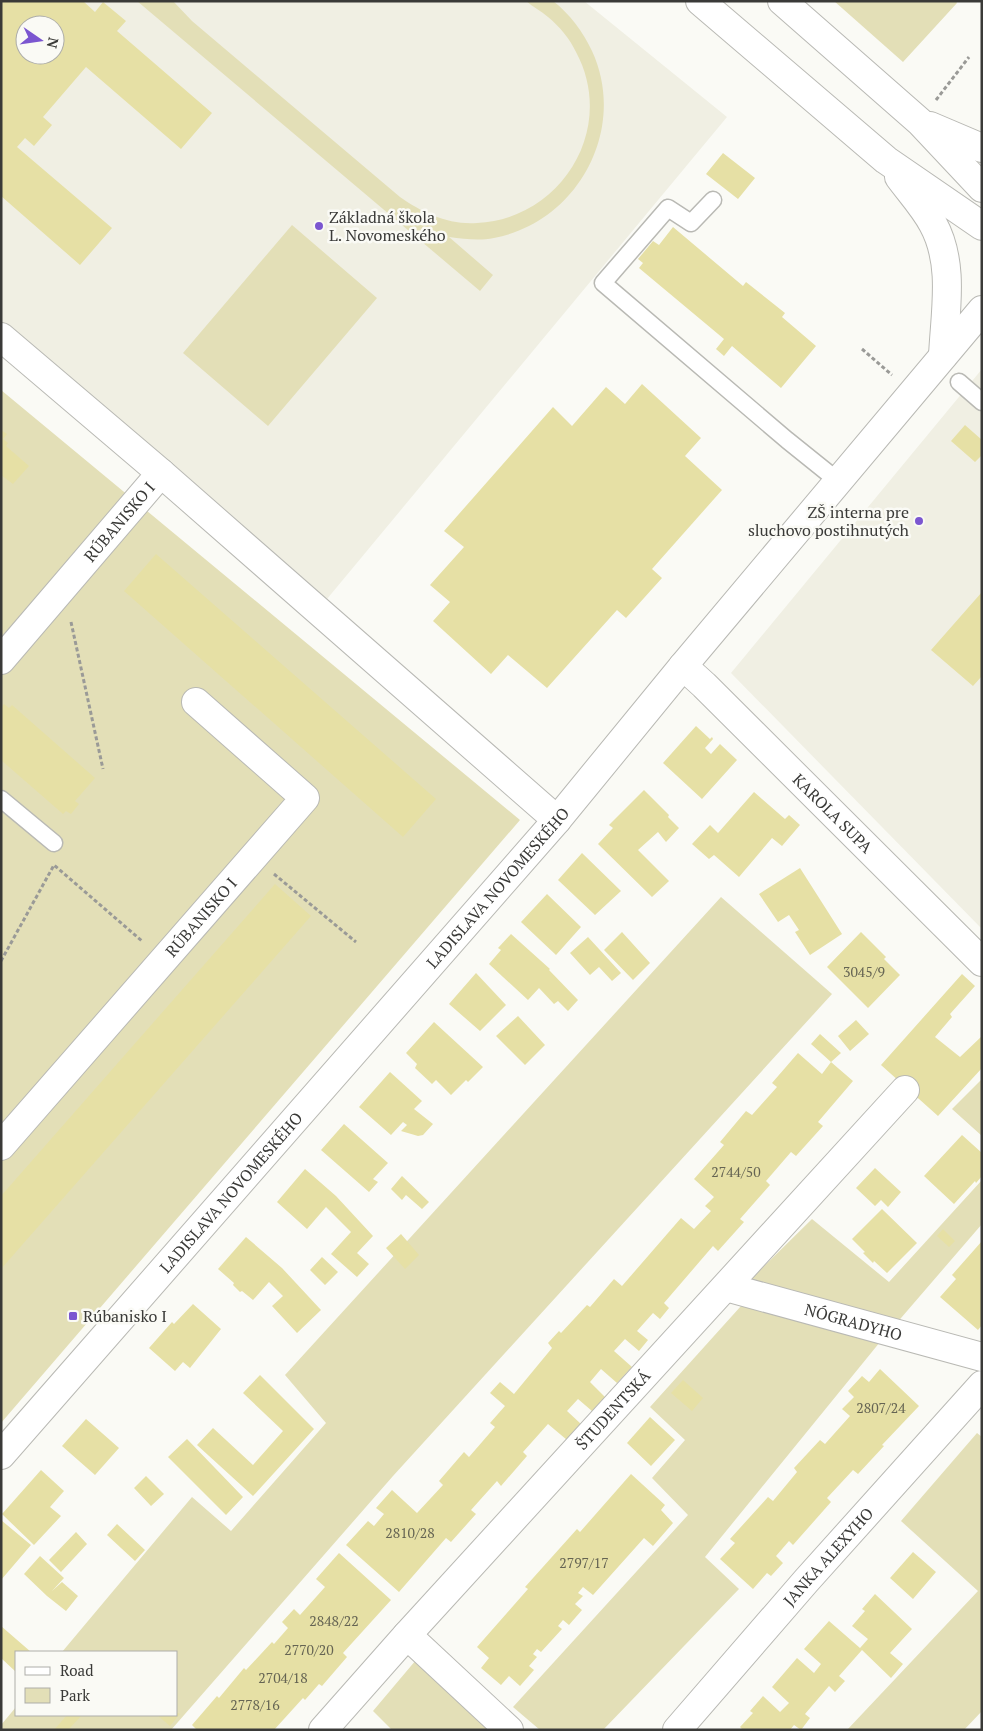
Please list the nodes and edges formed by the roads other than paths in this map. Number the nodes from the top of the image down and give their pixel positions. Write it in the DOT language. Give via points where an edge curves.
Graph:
graph roads {
  1 [pos="700,1"];
  2 [pos="782,1"];
  3 [pos="920,122"];
  4 [pos="982,148"];
  5 [pos="886,160"];
  6 [pos="982,188"];
  7 [pos="713,200"];
  8 [pos="982,226"];
  9 [pos="982,310"];
  10 [pos="1,337"];
  11 [pos="943,356"];
  12 [pos="959,382"];
  13 [pos="982,402"];
  14 [pos="161,473"];
  15 [pos="838,481"];
  16 [pos="1,660"];
  17 [pos="683,666"];
  18 [pos="196,702"];
  19 [pos="1,799"];
  20 [pos="557,820"];
  21 [pos="54,843"];
  22 [pos="982,962"];
  23 [pos="905,1090"];
  24 [pos="1,1146"];
  25 [pos="726,1287"];
  26 [pos="982,1357"];
  27 [pos="982,1385"];
  28 [pos="1,1455"];
  29 [pos="407,1635"];
  30 [pos="322,1730"];
  31 [pos="509,1730"];
  32 [pos="677,1730"];
  1 -- 5 [label="street"];
  2 -- 3 [label="street"];
  3 -- 4 [label="street"];
  3 -- 6 [label="street"];
  5 -- 8 [label="street"];
  5 -- 11 [label="street" via="933,223 943,248 948,271"];
  7 -- 15 [label="lane" via="691,223 668,208 603,283"];
  9 -- 11 [label="street, LADISLAVA NOVOMESKÉHO"];
  10 -- 14 [label="street, RÚBANISKO I"];
  11 -- 15 [label="street, LADISLAVA NOVOMESKÉHO"];
  12 -- 13 [label="lane"];
  14 -- 16 [label="street, RÚBANISKO I"];
  14 -- 20 [label="street, RÚBANISKO I"];
  15 -- 17 [label="street, LADISLAVA NOVOMESKÉHO"];
  17 -- 20 [label="street, LADISLAVA NOVOMESKÉHO"];
  17 -- 22 [label="street, KAROLA SUPA"];
  18 -- 24 [label="street, RÚBANISKO I" via="305,798"];
  19 -- 21 [label="lane"];
  20 -- 28 [label="street, LADISLAVA NOVOMESKÉHO"];
  23 -- 25 [label="street, ŠTUDENTSKÁ"];
  25 -- 26 [label="street, NÓGRADYHO"];
  25 -- 29 [label="street, ŠTUDENTSKÁ"];
  27 -- 32 [label="street, JANKA ALEXYHO"];
  29 -- 30 [label="street, ŠTUDENTSKÁ"];
  29 -- 31 [label="street"];
}
